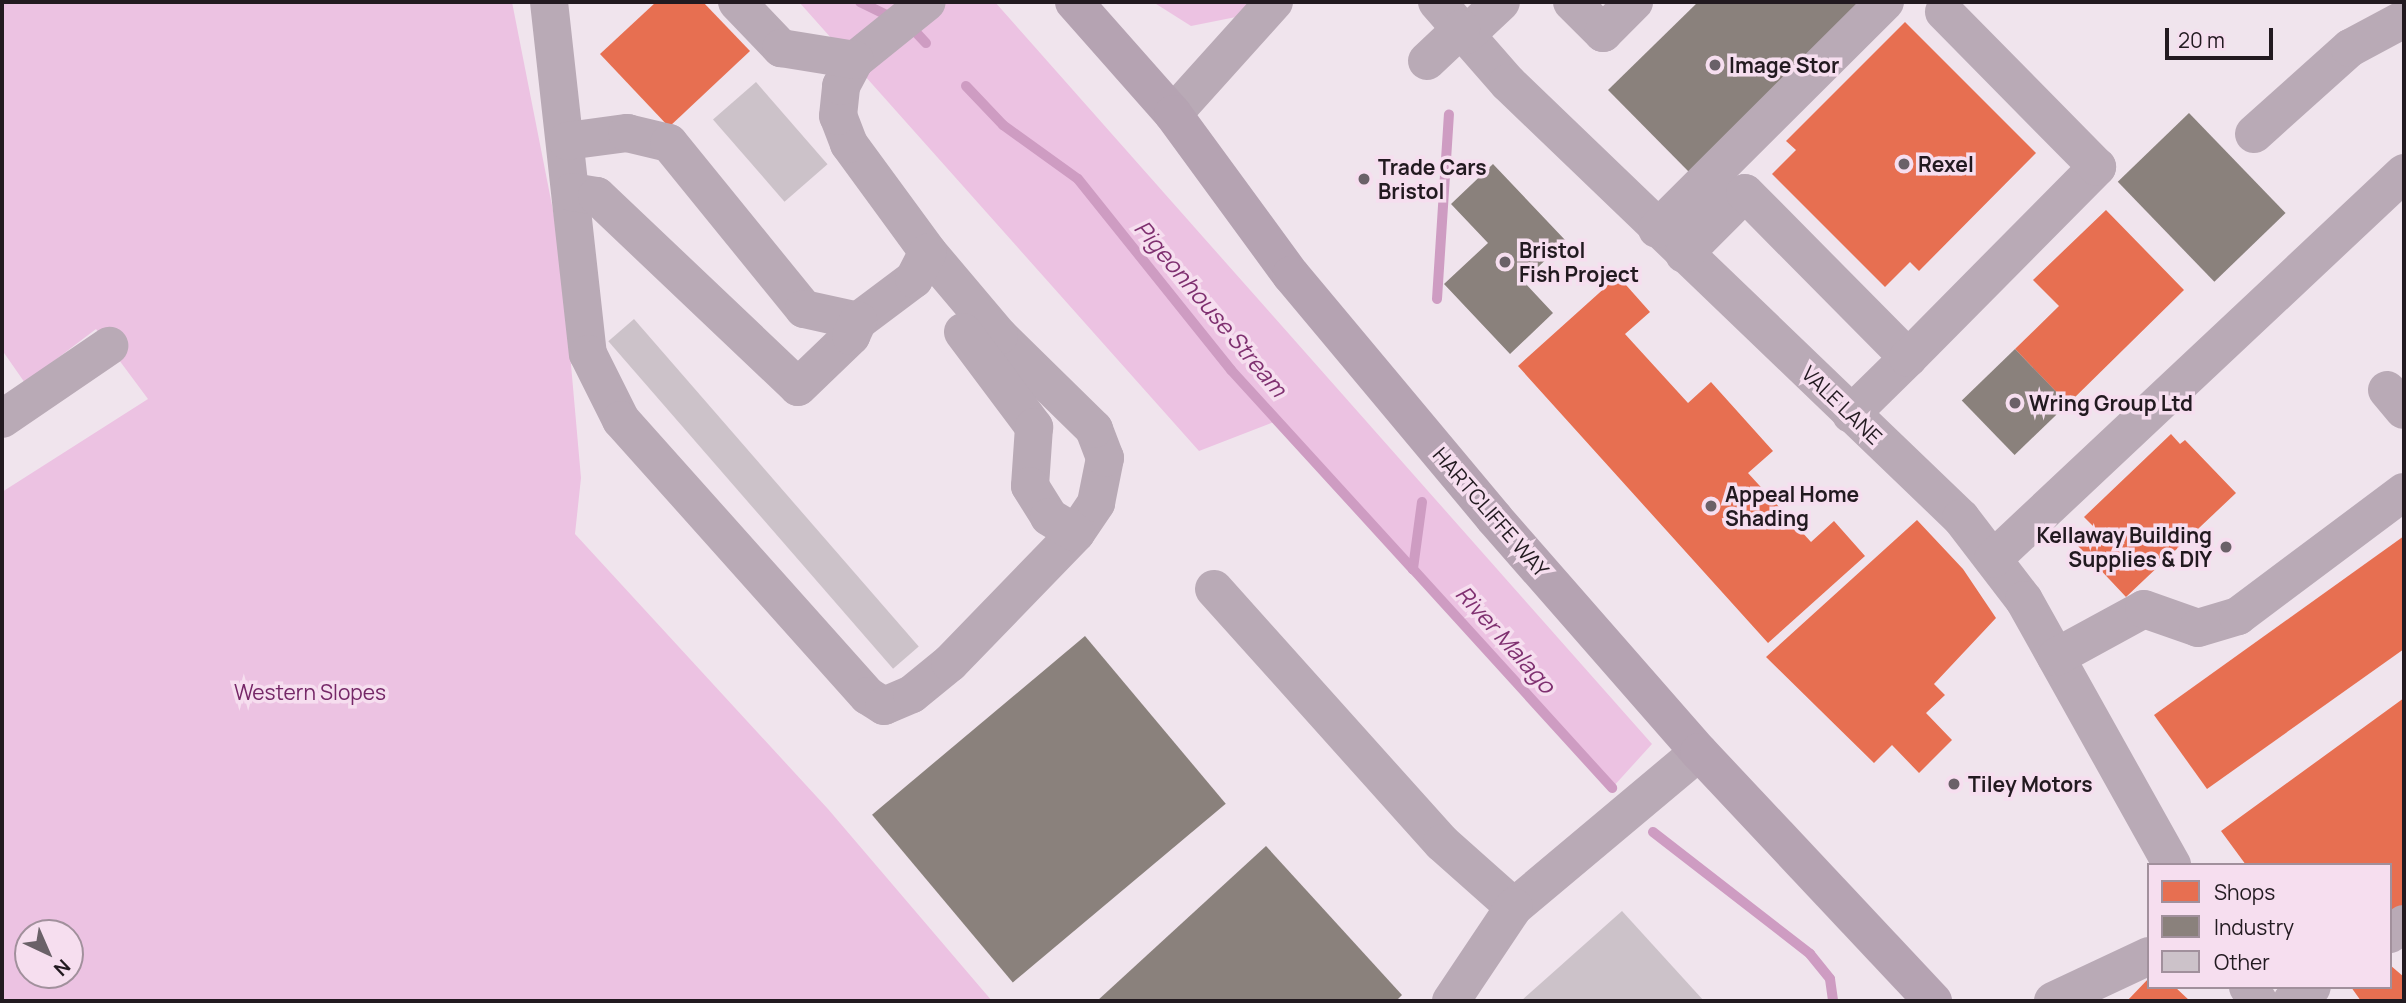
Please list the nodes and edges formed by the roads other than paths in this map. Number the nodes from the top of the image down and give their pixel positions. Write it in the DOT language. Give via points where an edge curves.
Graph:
graph roads {
  1 [pos="737,2"];
  2 [pos="927,2"];
  3 [pos="1073,2"];
  4 [pos="1274,2"];
  5 [pos="1502,2"];
  6 [pos="1572,2"];
  7 [pos="1634,2"];
  8 [pos="1885,2"];
  9 [pos="559,8"];
  10 [pos="1944,12"];
  11 [pos="2404,19"];
  12 [pos="1455,22"];
  13 [pos="866,52"];
  14 [pos="1427,61"];
  15 [pos="1173,114"];
  16 [pos="2254,134"];
  17 [pos="567,141"];
  18 [pos="2404,173"];
  19 [pos="572,192"];
  20 [pos="1670,241"];
  21 [pos="921,266"];
  22 [pos="858,321"];
  23 [pos="109,346"];
  24 [pos="1908,358"];
  25 [pos="1852,414"];
  26 [pos="2,419"];
  27 [pos="2404,492"];
  28 [pos="1076,533"];
  29 [pos="1993,559"];
  30 [pos="1214,589"];
  31 [pos="2056,657"];
  32 [pos="1699,752"];
  33 [pos="2171,863"];
  34 [pos="1514,907"];
  35 [pos="2147,957"];
  36 [pos="2309,989"];
  37 [pos="1451,1001"];
  38 [pos="1933,1001"];
  39 [pos="2053,1001"];
  40 [pos="2292,1001"];
  1 -- 13 [label="street" via="781,48"];
  2 -- 13 [label="street"];
  3 -- 15 [label="highway, HARTCLIFFE WAY"];
  4 -- 15 [label="street"];
  5 -- 12 [label="street"];
  6 -- 7 [label="street" via="1603,33"];
  8 -- 20 [label="street"];
  9 -- 17 [label="street"];
  10 -- 24 [label="street" via="2097,167"];
  11 -- 16 [label="street" via="2350,48"];
  12 -- 14 [label="street"];
  12 -- 20 [label="street, VALE LANE"];
  13 -- 21 [label="street" via="841,86 838,116 849,144"];
  15 -- 32 [label="highway, HARTCLIFFE WAY" via="1291,275"];
  17 -- 19 [label="street"];
  17 -- 22 [label="street" via="627,133 669,144 804,309"];
  18 -- 29 [label="street"];
  19 -- 22 [label="street" via="597,196 798,387 851,336"];
  19 -- 28 [label="street" via="588,354 621,420 868,696 884,706 912,694"];
  20 -- 24 [label="street" via="1745,193"];
  20 -- 25 [label="street, VALE LANE"];
  21 -- 22 [label="street"];
  21 -- 28 [label="street" via="1034,427 1030,486 1049,517"];
  21 -- 28 [label="street" via="1094,429 1105,458 1096,503"];
  23 -- 26 [label="street"];
  24 -- 25 [label="street"];
  25 -- 29 [label="street, VALE LANE" via="1961,518"];
  27 -- 31 [label="street" via="2238,616 2198,628 2144,609"];
  29 -- 31 [label="street, VALE LANE"];
  30 -- 34 [label="street" via="1442,843"];
  31 -- 33 [label="street, VALE LANE"];
  32 -- 34 [label="street"];
  32 -- 38 [label="highway, HARTCLIFFE WAY"];
  34 -- 37 [label="street"];
  35 -- 39 [label="street"];
  36 -- 40 [label="street"];
}
